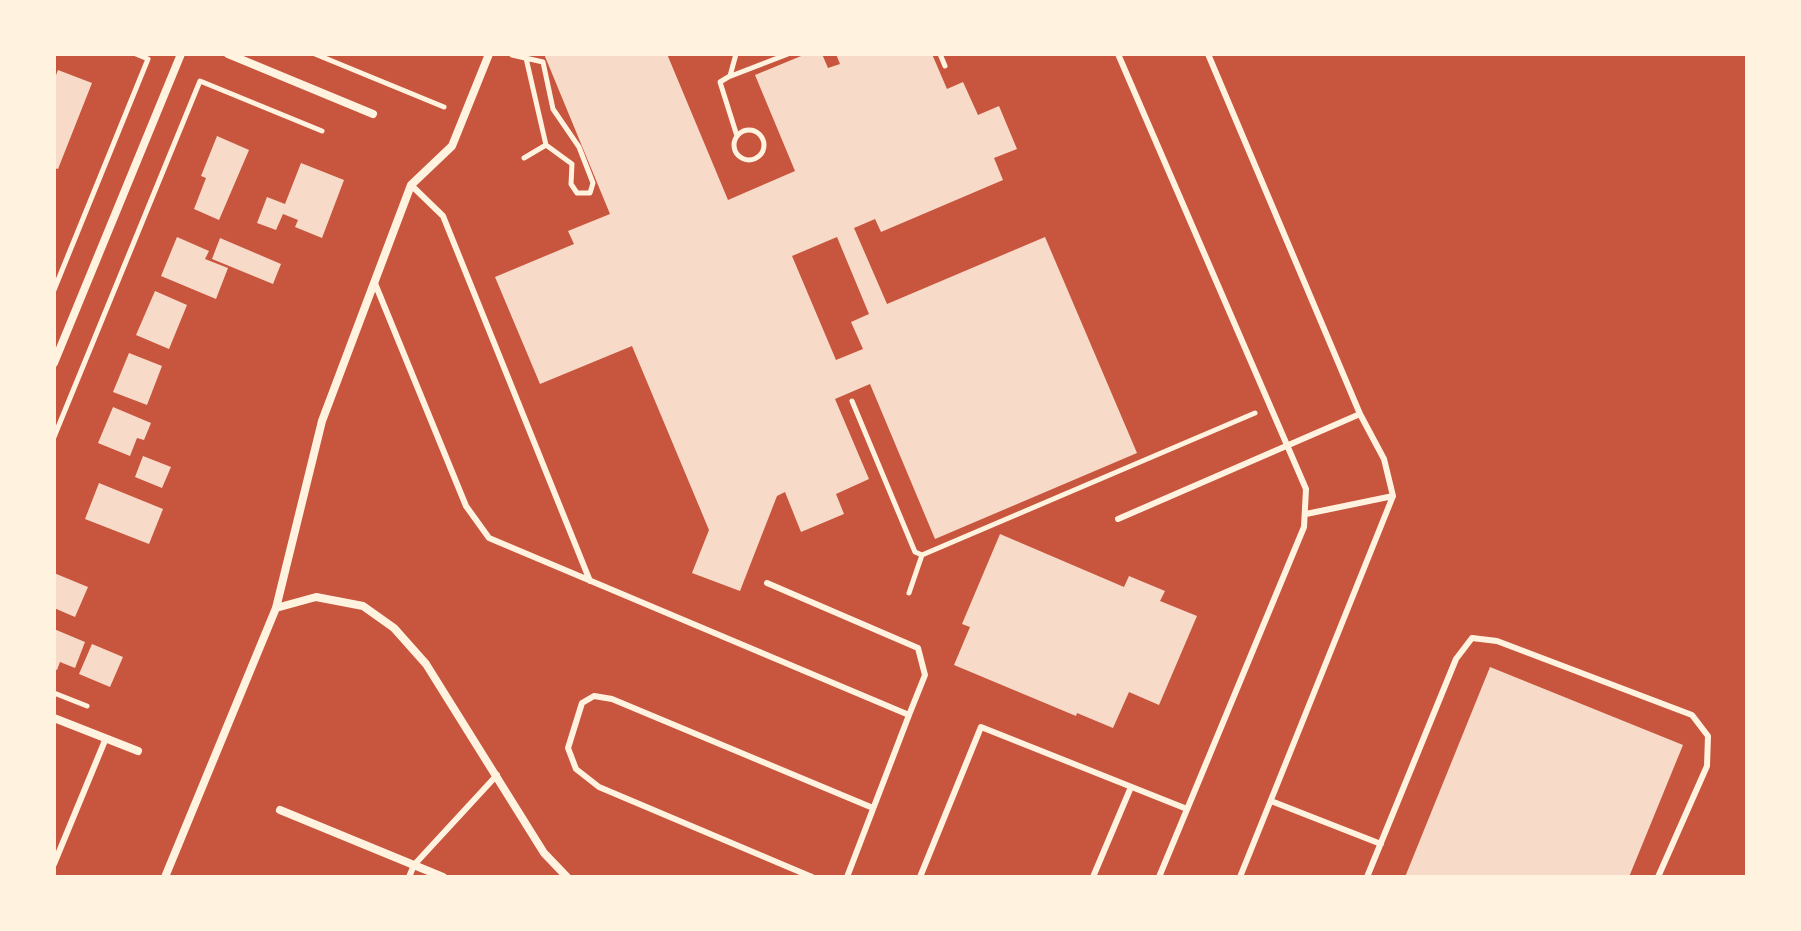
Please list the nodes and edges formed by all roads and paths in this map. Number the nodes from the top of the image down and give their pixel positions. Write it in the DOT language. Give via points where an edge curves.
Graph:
graph roads {
  1 [pos="136,54"];
  2 [pos="181,54"];
  3 [pos="228,54"];
  4 [pos="315,54"];
  5 [pos="489,54"];
  6 [pos="736,54"];
  7 [pos="788,54"];
  8 [pos="940,54"];
  9 [pos="1118,54"];
  10 [pos="1208,54"];
  11 [pos="512,55"];
  12 [pos="525,57"];
  13 [pos="945,66"];
  14 [pos="730,76"];
  15 [pos="444,107"];
  16 [pos="373,114"];
  17 [pos="322,131"];
  18 [pos="737,136"];
  19 [pos="546,145"];
  20 [pos="524,158"];
  21 [pos="411,185"];
  22 [pos="374,281"];
  23 [pos="54,290"];
  24 [pos="54,363"];
  25 [pos="852,401"];
  26 [pos="1270,406"];
  27 [pos="1360,414"];
  28 [pos="54,437"];
  29 [pos="1288,446"];
  30 [pos="1393,496"];
  31 [pos="1306,514"];
  32 [pos="1118,519"];
  33 [pos="922,555"];
  34 [pos="590,581"];
  35 [pos="767,583"];
  36 [pos="909,593"];
  37 [pos="276,608"];
  38 [pos="54,693"];
  39 [pos="87,706"];
  40 [pos="909,715"];
  41 [pos="54,718"];
  42 [pos="106,738"];
  43 [pos="138,751"];
  44 [pos="497,775"];
  45 [pos="1131,787"];
  46 [pos="1271,801"];
  47 [pos="873,808"];
  48 [pos="1187,809"];
  49 [pos="280,810"];
  50 [pos="1381,844"];
  51 [pos="54,864"];
  52 [pos="414,865"];
  53 [pos="165,877"];
  54 [pos="409,877"];
  55 [pos="443,877"];
  56 [pos="567,877"];
  57 [pos="812,877"];
  58 [pos="847,877"];
  59 [pos="920,877"];
  60 [pos="1093,877"];
  61 [pos="1159,877"];
  62 [pos="1240,877"];
  63 [pos="1367,877"];
  64 [pos="1658,877"];
  1 -- 23 [label="path" via="148,59"];
  2 -- 24 [label="street"];
  3 -- 16 [label="street"];
  4 -- 15 [label="path"];
  5 -- 21 [label="street" via="452,146"];
  6 -- 14 [label="path"];
  7 -- 14 [label="path"];
  8 -- 13 [label="path"];
  9 -- 26 [label="lane"];
  10 -- 27 [label="lane"];
  11 -- 12 [label="path"];
  12 -- 19 [label="path"];
  12 -- 19 [label="path" via="543,62 553,109 579,147 593,183 590,193 577,193 571,184 572,164"];
  14 -- 18 [label="path" via="720,82"];
  17 -- 28 [label="path" via="200,81"];
  18 -- 18 [label="path" via="734,146 742,158 752,160 761,154 764,140 759,133 749,129"];
  19 -- 20 [label="path"];
  21 -- 22 [label="street"];
  21 -- 34 [label="lane" via="443,216"];
  22 -- 34 [label="lane" via="466,506 489,538"];
  22 -- 37 [label="street" via="322,421"];
  25 -- 33 [label="path" via="915,552"];
  26 -- 29 [label="lane"];
  26 -- 33 [label="path"];
  27 -- 29 [label="lane"];
  27 -- 30 [label="lane" via="1384,459"];
  29 -- 31 [label="lane" via="1306,489"];
  29 -- 32 [label="lane"];
  30 -- 31 [label="lane"];
  30 -- 46 [label="lane"];
  31 -- 48 [label="lane"];
  33 -- 36 [label="path"];
  34 -- 40 [label="lane"];
  35 -- 40 [label="lane" via="918,648 925,675"];
  37 -- 44 [label="street" via="316,597 363,606 394,628 426,664"];
  37 -- 53 [label="street"];
  38 -- 39 [label="path"];
  40 -- 47 [label="lane"];
  41 -- 42 [label="street"];
  42 -- 43 [label="street"];
  42 -- 51 [label="lane"];
  44 -- 52 [label="lane"];
  44 -- 56 [label="street" via="544,853"];
  45 -- 48 [label="lane"];
  45 -- 59 [label="lane" via="981,727"];
  45 -- 60 [label="lane"];
  46 -- 50 [label="lane"];
  46 -- 62 [label="lane"];
  47 -- 57 [label="lane" via="612,699 594,696 582,703 568,748 576,769 599,787"];
  47 -- 58 [label="lane"];
  48 -- 61 [label="lane"];
  49 -- 52 [label="street"];
  50 -- 63 [label="lane"];
  50 -- 64 [label="lane" via="1456,659 1472,638 1497,641 1692,715 1708,736 1707,766"];
  52 -- 54 [label="lane"];
  52 -- 55 [label="street"];
}
